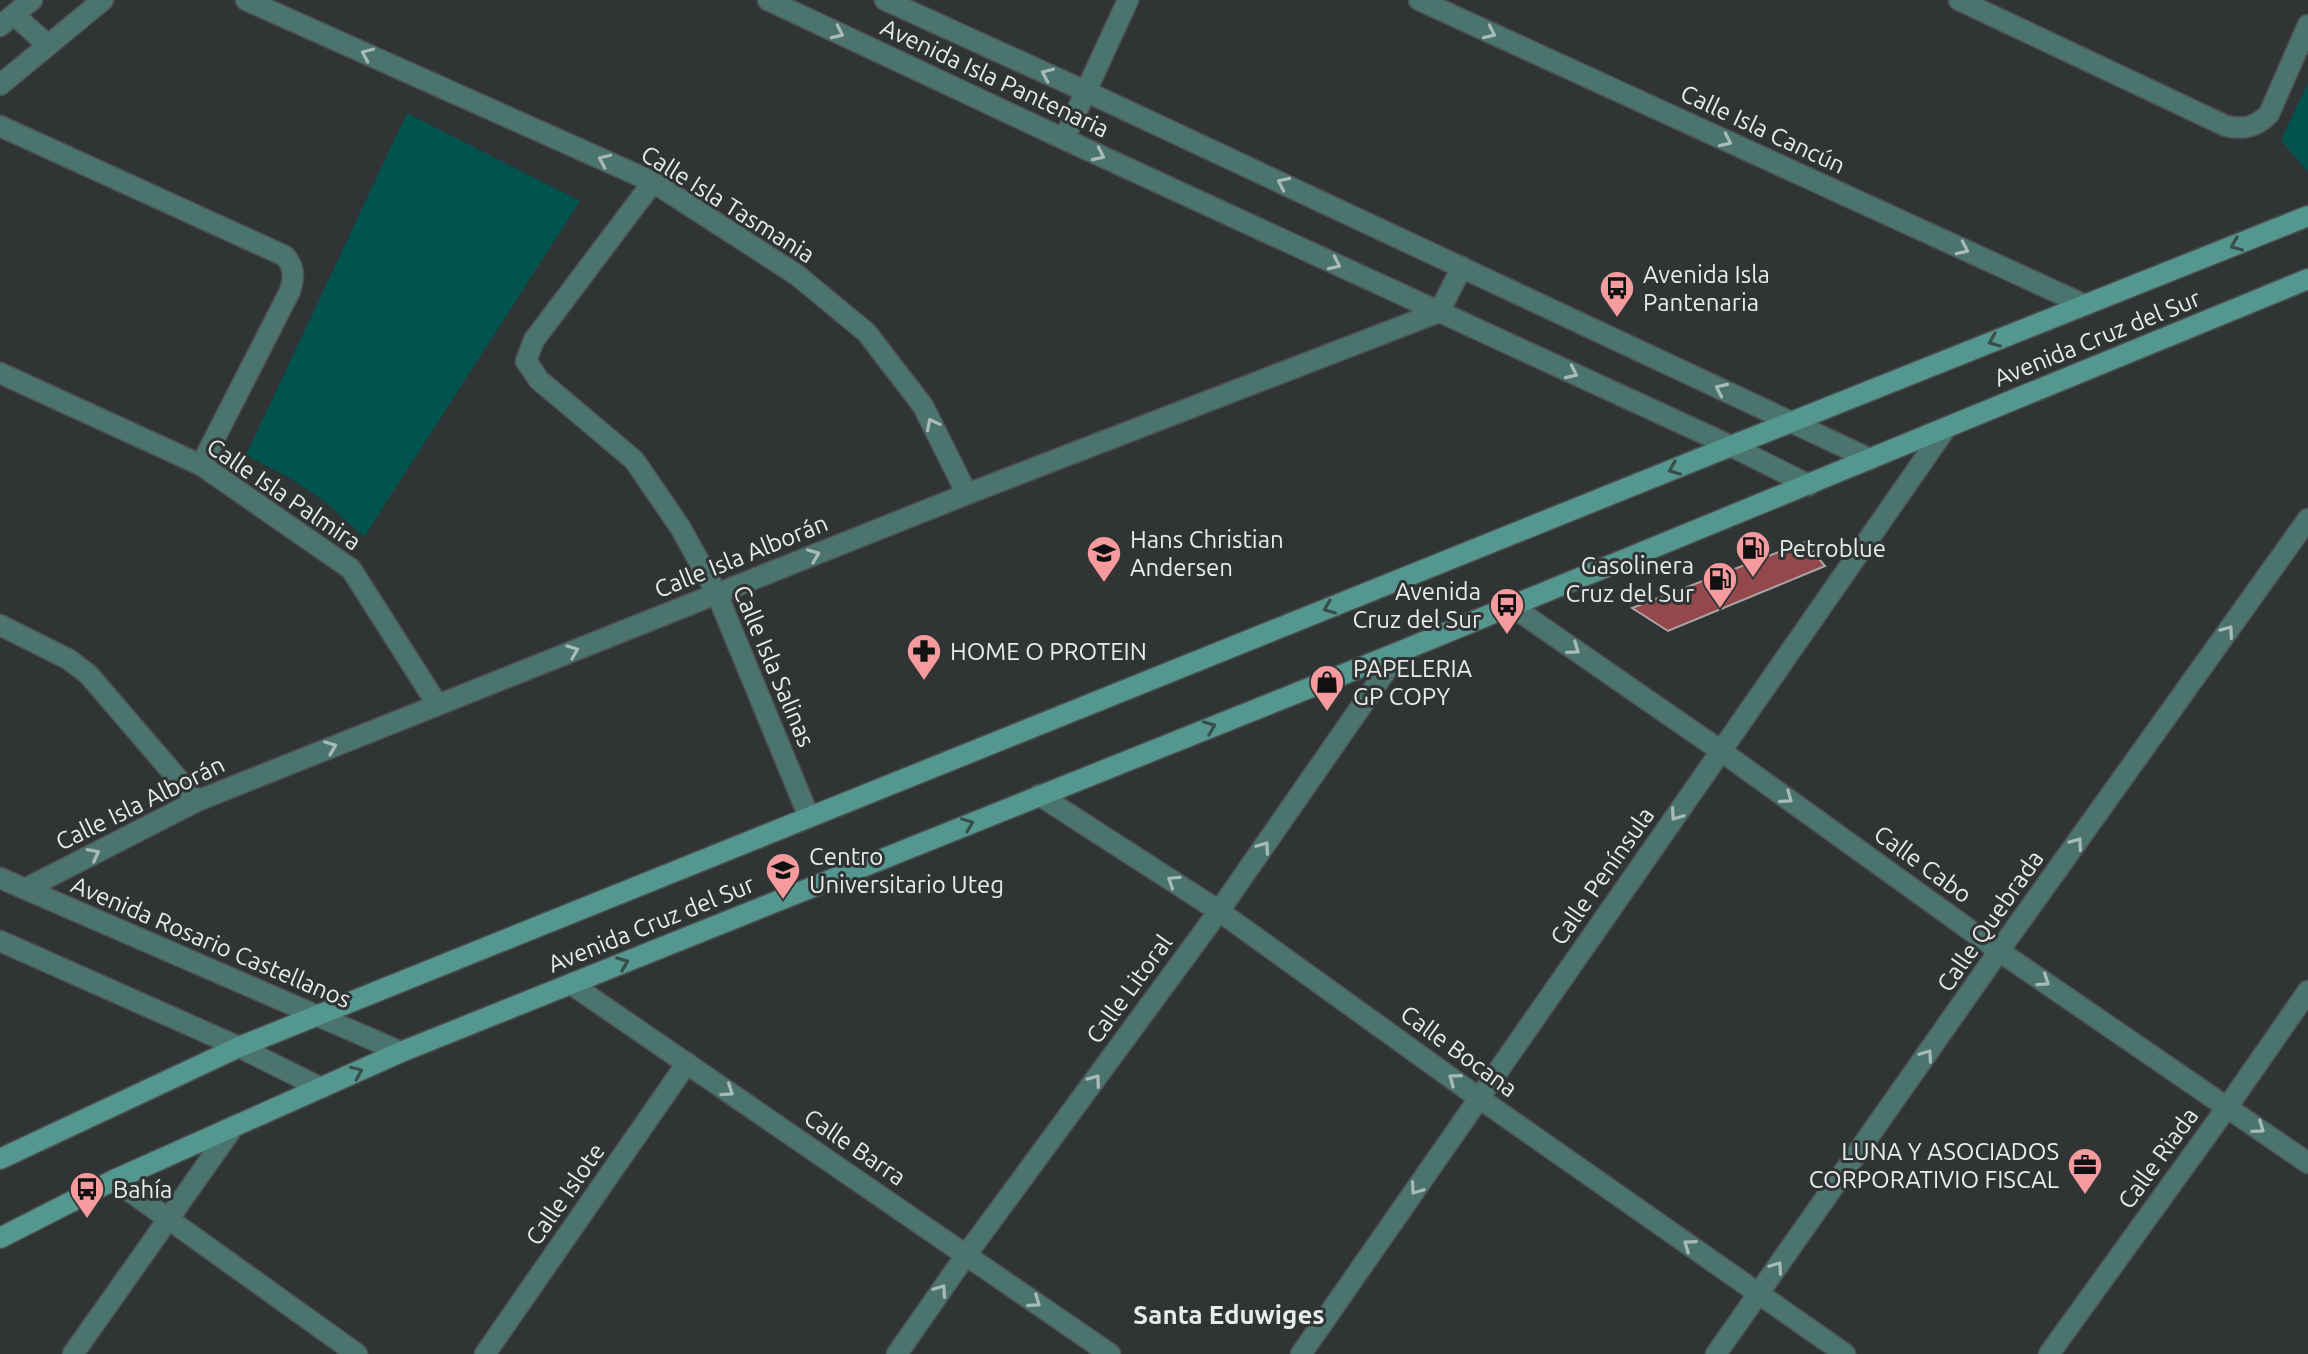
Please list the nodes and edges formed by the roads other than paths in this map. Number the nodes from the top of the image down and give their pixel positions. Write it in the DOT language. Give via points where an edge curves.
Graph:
graph roads {
  1 [pos="32,0"];
  2 [pos="103,0"];
  3 [pos="246,0"];
  4 [pos="768,0"];
  5 [pos="885,0"];
  6 [pos="1128,0"];
  7 [pos="1419,0"];
  8 [pos="1959,0"];
  9 [pos="7,21"];
  10 [pos="2308,25"];
  11 [pos="48,45"];
  12 [pos="0,85"];
  13 [pos="1085,91"];
  14 [pos="0,126"];
  15 [pos="1064,139"];
  16 [pos="653,182"];
  17 [pos="2308,216"];
  18 [pos="1462,267"];
  19 [pos="2308,279"];
  20 [pos="2085,305"];
  21 [pos="1439,312"];
  22 [pos="0,373"];
  23 [pos="1792,422"];
  24 [pos="1946,428"];
  25 [pos="1731,446"];
  26 [pos="1870,459"];
  27 [pos="201,465"];
  28 [pos="1809,485"];
  29 [pos="967,494"];
  30 [pos="2308,519"];
  31 [pos="717,594"];
  32 [pos="1510,605"];
  33 [pos="0,625"];
  34 [pos="1399,652"];
  35 [pos="437,704"];
  36 [pos="1721,751"];
  37 [pos="1039,795"];
  38 [pos="197,801"];
  39 [pos="809,817"];
  40 [pos="0,878"];
  41 [pos="25,889"];
  42 [pos="1219,911"];
  43 [pos="0,941"];
  44 [pos="1999,951"];
  45 [pos="571,984"];
  46 [pos="2308,991"];
  47 [pos="316,1016"];
  48 [pos="239,1047"];
  49 [pos="401,1052"];
  50 [pos="687,1063"];
  51 [pos="321,1088"];
  52 [pos="1479,1098"];
  53 [pos="2228,1106"];
  54 [pos="234,1126"];
  55 [pos="0,1159"];
  56 [pos="2308,1163"];
  57 [pos="114,1180"];
  58 [pos="167,1218"];
  59 [pos="0,1238"];
  60 [pos="966,1255"];
  61 [pos="1758,1294"];
  62 [pos="73,1354"];
  63 [pos="357,1354"];
  64 [pos="485,1354"];
  65 [pos="897,1354"];
  66 [pos="1110,1354"];
  67 [pos="1301,1354"];
  68 [pos="1716,1354"];
  69 [pos="1845,1354"];
  70 [pos="2049,1354"];
  1 -- 9 [label="street"];
  2 -- 11 [label="street"];
  16 -- 3 [label="street, Calle Isla Tasmania, one-way"];
  4 -- 15 [label="street, Avenida Isla Pantenaria, one-way"];
  13 -- 5 [label="street, Avenida Isla Pantenaria, one-way"];
  6 -- 13 [label="street"];
  7 -- 20 [label="street, Calle Isla Cancún, one-way"];
  8 -- 10 [label="street" via="2237,128 2251,127 2269,114"];
  9 -- 11 [label="street"];
  11 -- 12 [label="street"];
  13 -- 15 [label="street"];
  18 -- 13 [label="street, Avenida Isla Pantenaria, one-way"];
  14 -- 27 [label="street" via="285,256 293,270 290,291"];
  15 -- 21 [label="street, Avenida Isla Pantenaria, one-way"];
  29 -- 16 [label="street, Calle Isla Tasmania, one-way" via="923,406 867,333 797,275"];
  16 -- 31 [label="street, Calle Isla Salinas" via="534,340 526,361 539,380 634,460"];
  17 -- 20 [label="main road, Avenida Cruz del Sur, one-way"];
  18 -- 21 [label="street"];
  23 -- 18 [label="street, Avenida Isla Pantenaria, one-way"];
  19 -- 24 [label="main road, Avenida Cruz del Sur"];
  20 -- 23 [label="main road, Avenida Cruz del Sur, one-way"];
  21 -- 25 [label="street, Avenida Isla Pantenaria, one-way"];
  21 -- 29 [label="street, Calle Isla Alborán"];
  22 -- 27 [label="street, Calle Isla Palmira"];
  23 -- 25 [label="main road, Avenida Cruz del Sur"];
  23 -- 26 [label="street, Avenida Isla Pantenaria"];
  24 -- 26 [label="main road, Avenida Cruz del Sur"];
  24 -- 36 [label="street, Calle Península"];
  25 -- 28 [label="street, Avenida Isla Pantenaria"];
  25 -- 39 [label="main road, Avenida Cruz del Sur, one-way"];
  26 -- 28 [label="main road, Avenida Cruz del Sur"];
  27 -- 35 [label="street, Calle Isla Palmira" via="351,569"];
  28 -- 32 [label="main road, Avenida Cruz del Sur"];
  31 -- 29 [label="street, Calle Isla Alborán, one-way"];
  44 -- 30 [label="street, Calle Quebrada, one-way"];
  35 -- 31 [label="street, Calle Isla Alborán, one-way"];
  31 -- 39 [label="street, Calle Isla Salinas"];
  32 -- 34 [label="main road, Avenida Cruz del Sur"];
  32 -- 36 [label="street, Calle Cabo, one-way"];
  33 -- 38 [label="street" via="88,674"];
  37 -- 34 [label="main road, Avenida Cruz del Sur, one-way"];
  42 -- 34 [label="street, Calle Litoral, one-way"];
  38 -- 35 [label="street, Calle Isla Alborán, one-way"];
  36 -- 44 [label="street, Calle Cabo, one-way"];
  36 -- 52 [label="street, Calle Península, one-way"];
  42 -- 37 [label="street, Calle Bocana, one-way"];
  45 -- 37 [label="main road, Avenida Cruz del Sur, one-way"];
  41 -- 38 [label="street, Calle Isla Alborán, one-way"];
  39 -- 47 [label="main road, Avenida Cruz del Sur"];
  40 -- 41 [label="street, Avenida Rosario Castellanos"];
  41 -- 47 [label="street, Avenida Rosario Castellanos"];
  52 -- 42 [label="street, Calle Bocana, one-way"];
  60 -- 42 [label="street, Calle Litoral, one-way"];
  43 -- 48 [label="street"];
  44 -- 53 [label="street, Calle Cabo, one-way"];
  61 -- 44 [label="street, Calle Quebrada, one-way"];
  45 -- 49 [label="main road, Avenida Cruz del Sur"];
  45 -- 50 [label="street, Calle Barra"];
  46 -- 53 [label="street, Calle Riada"];
  47 -- 48 [label="main road, Avenida Cruz del Sur"];
  47 -- 49 [label="street, Avenida Rosario Castellanos"];
  48 -- 51 [label="street"];
  48 -- 55 [label="main road, Avenida Cruz del Sur"];
  51 -- 49 [label="main road, Avenida Cruz del Sur, one-way"];
  50 -- 60 [label="street, Calle Barra, one-way"];
  50 -- 64 [label="street, Calle Islote"];
  51 -- 54 [label="main road, Avenida Cruz del Sur"];
  61 -- 52 [label="street, Calle Bocana, one-way"];
  52 -- 67 [label="street, Calle Península, one-way"];
  53 -- 56 [label="street, Calle Cabo, one-way"];
  53 -- 70 [label="street, Calle Riada"];
  54 -- 57 [label="main road, Avenida Cruz del Sur"];
  54 -- 58 [label="street"];
  57 -- 58 [label="street"];
  57 -- 59 [label="main road, Avenida Cruz del Sur"];
  58 -- 62 [label="street"];
  58 -- 63 [label="street"];
  65 -- 60 [label="street, Calle Litoral, one-way"];
  60 -- 66 [label="street, Calle Barra, one-way"];
  61 -- 68 [label="street, Calle Quebrada"];
  61 -- 69 [label="street, Calle Bocana"];
}
